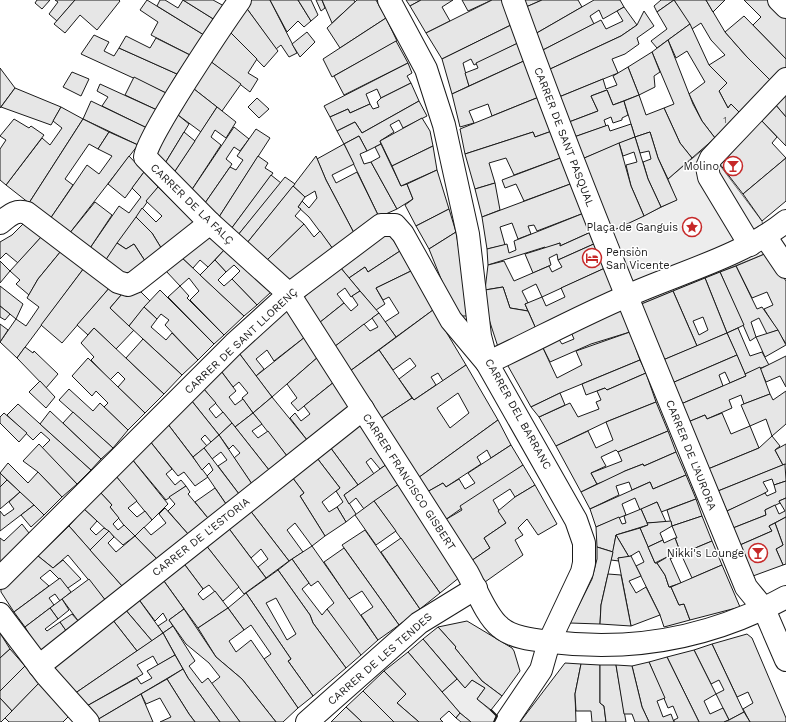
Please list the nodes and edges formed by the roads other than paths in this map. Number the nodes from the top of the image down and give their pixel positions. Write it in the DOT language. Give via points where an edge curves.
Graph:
graph roads {
  1 [pos="240,0"];
  2 [pos="389,0"];
  3 [pos="513,0"];
  4 [pos="779,0"];
  5 [pos="786,7"];
  6 [pos="786,79"];
  7 [pos="786,221"];
  8 [pos="0,223"];
  9 [pos="210,224"];
  10 [pos="757,241"];
  11 [pos="786,268"];
  12 [pos="289,294"];
  13 [pos="626,296"];
  14 [pos="487,363"];
  15 [pos="363,409"];
  16 [pos="0,578"];
  17 [pos="476,588"];
  18 [pos="786,597"];
  19 [pos="764,609"];
  20 [pos="0,614"];
  21 [pos="549,642"];
  22 [pos="786,660"];
  23 [pos="39,666"];
  24 [pos="88,722"];
  25 [pos="307,722"];
  26 [pos="506,722"];
  1 -- 9 [label="street, CARRER DE LA FALÇ" via="214,37 147,146 144,155"];
  2 -- 14 [label="street, CARRER DEL BARRANC" via="426,69 444,125 468,234 480,336"];
  3 -- 13 [label="street, CARRER DE SANT PASQUAL" via="553,112"];
  4 -- 5 [label="street"];
  6 -- 10 [label="street" via="711,158 707,167 709,177"];
  7 -- 10 [label="street"];
  8 -- 9 [label="street" via="13,213 27,213 118,282 128,285"];
  9 -- 12 [label="street, CARRER DE LA FALÇ"];
  10 -- 11 [label="street"];
  10 -- 13 [label="street"];
  12 -- 14 [label="street, CARRER DE SANT LLORENÇ" via="381,225 394,226 403,234 450,320"];
  12 -- 15 [label="street, CARRER FRANCISCO GISBERT"];
  12 -- 16 [label="street, CARRER DE SANT LLORENÇ" via="220,357"];
  13 -- 14 [label="street"];
  13 -- 19 [label="street, CARRER DE L'AURORA" via="746,587"];
  14 -- 21 [label="street, CARRER DEL BARRANC" via="560,489 576,520 584,543 582,572"];
  15 -- 17 [label="street, CARRER FRANCISCO GISBERT"];
  15 -- 23 [label="street, CARRER DE L'ESTORIA"];
  17 -- 21 [label="street, CARRER FRANCISCO GISBERT" via="500,627 508,632"];
  17 -- 25 [label="street, CARRER DE LES TENDES" via="419,623"];
  18 -- 19 [label="street, CARRER FRANCISCO GISBERT"];
  19 -- 21 [label="street, CARRER FRANCISCO GISBERT" via="727,624 658,642 608,646"];
  19 -- 22 [label="street, CARRER DE L'AURORA"];
  20 -- 23 [label="street"];
  21 -- 26 [label="street, CARRER DEL BARRANC" via="541,670"];
  23 -- 24 [label="street"];
}
